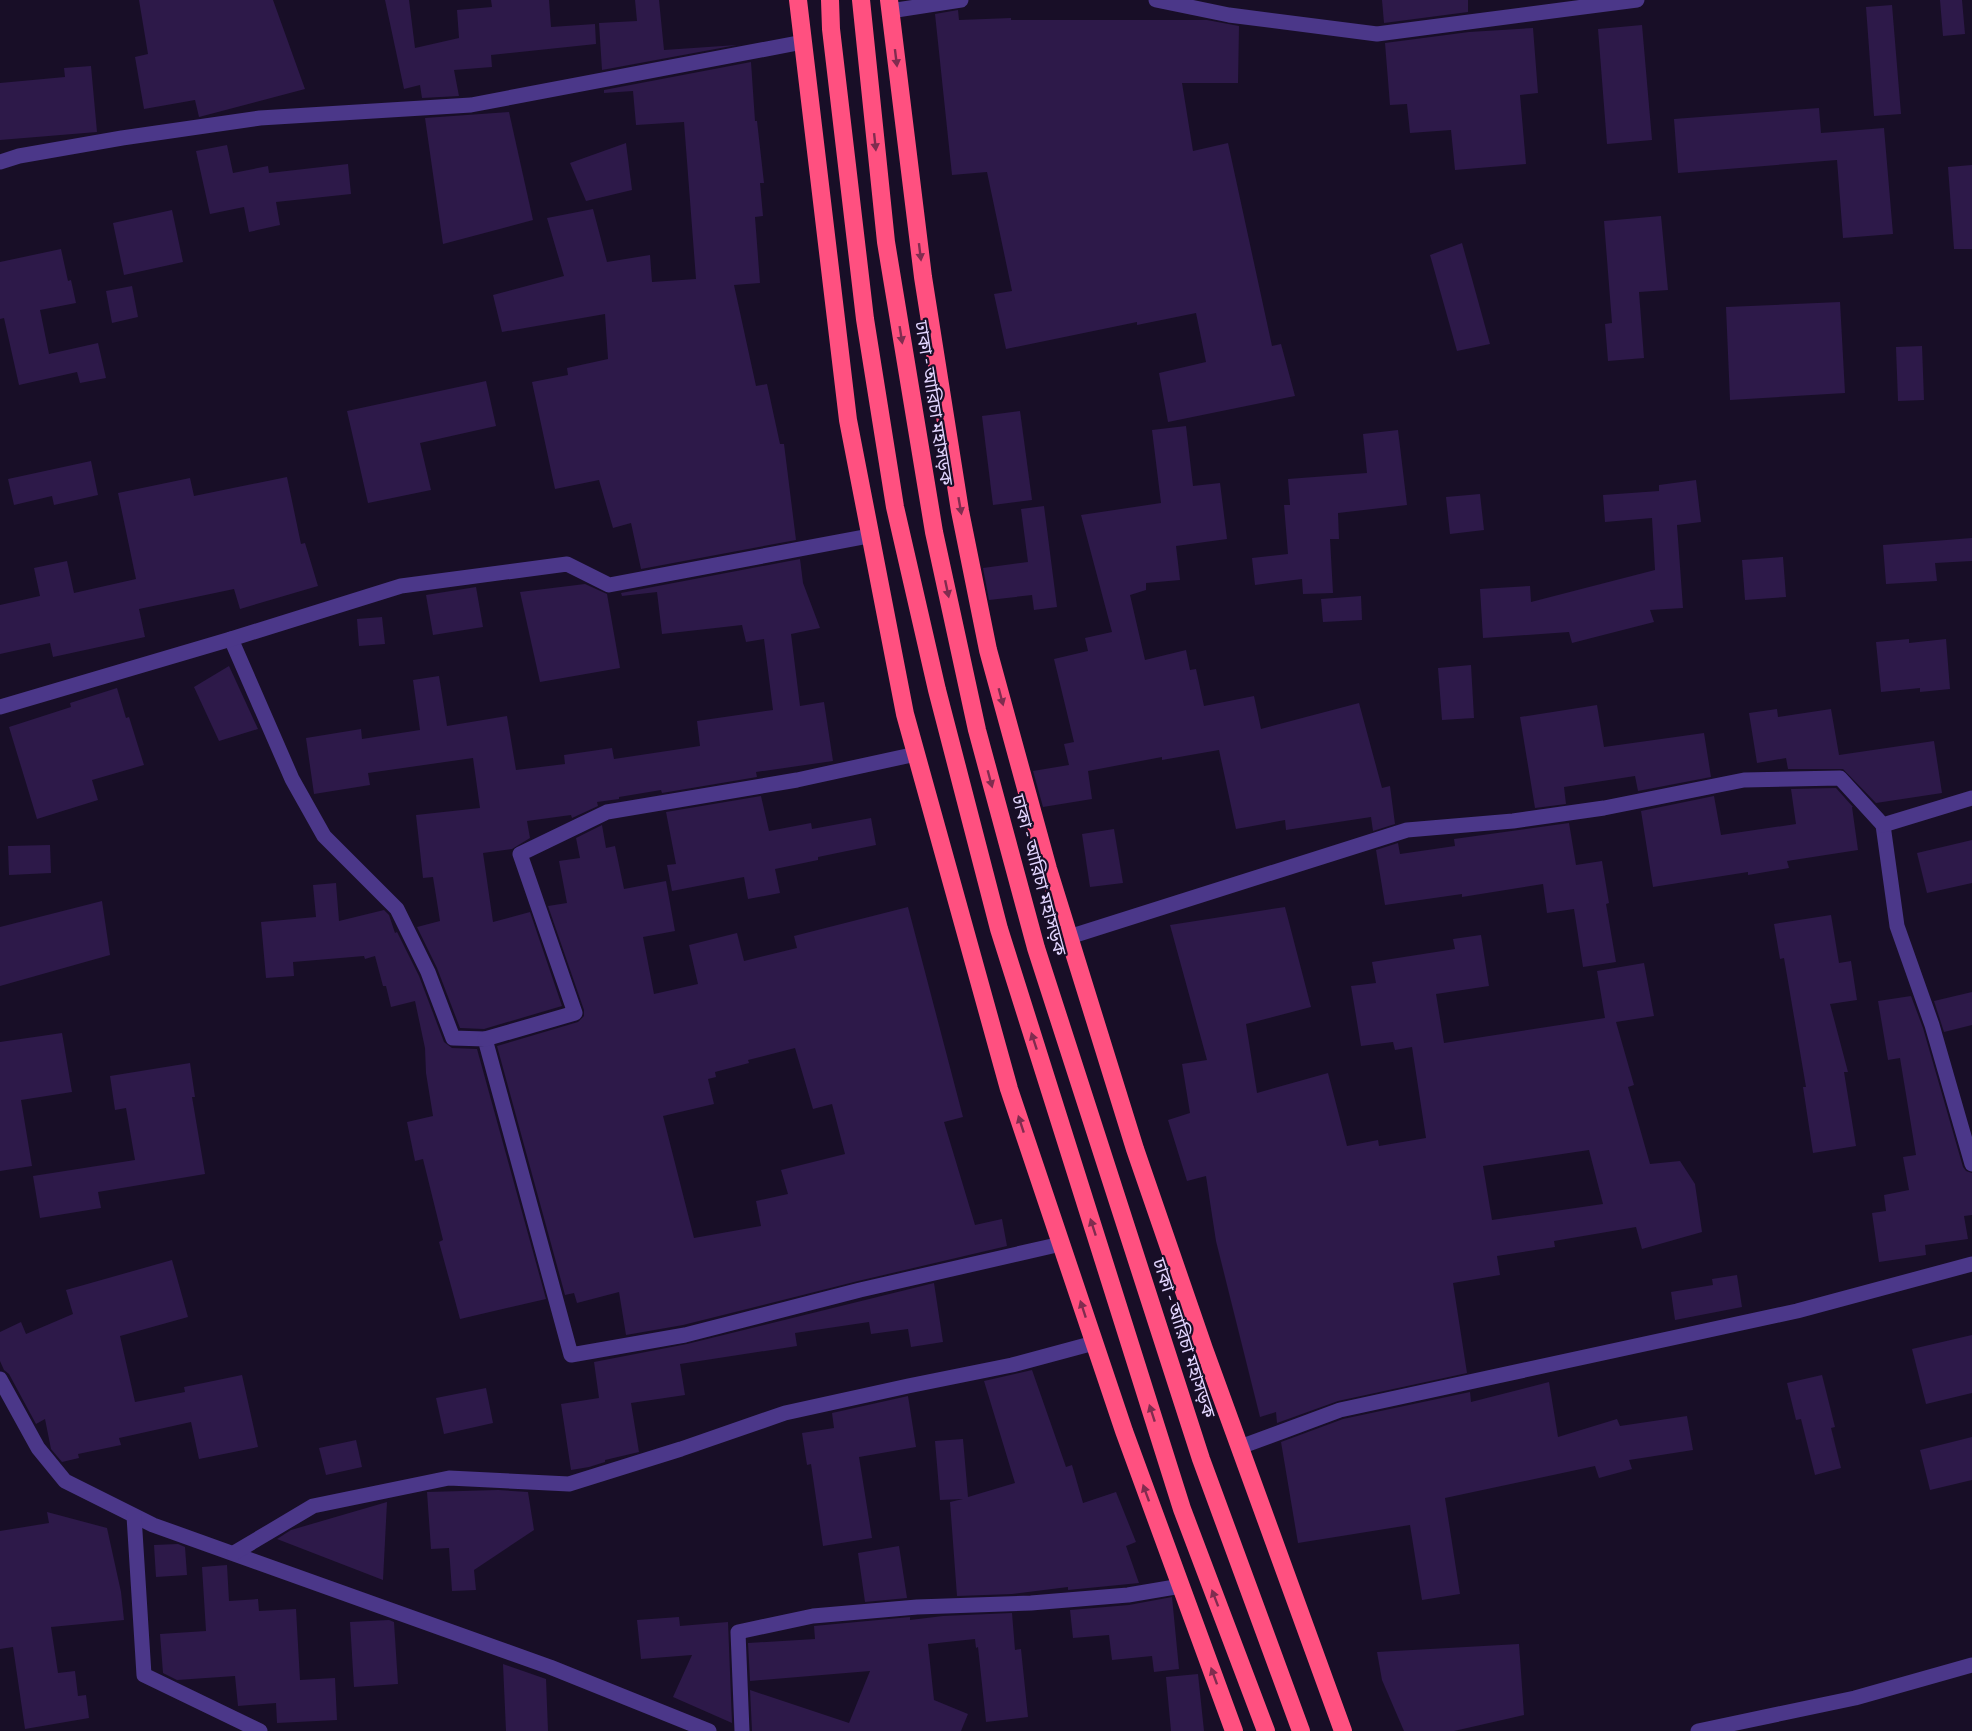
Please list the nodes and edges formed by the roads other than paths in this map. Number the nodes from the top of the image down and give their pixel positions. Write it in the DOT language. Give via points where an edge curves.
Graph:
graph roads {
  1 [pos="798,0"];
  2 [pos="830,0"];
  3 [pos="861,0"];
  4 [pos="961,0"];
  5 [pos="1156,0"];
  6 [pos="1637,0"];
  7 [pos="890,6"];
  8 [pos="803,42"];
  9 [pos="0,162"];
  10 [pos="869,536"];
  11 [pos="231,639"];
  12 [pos="0,707"];
  13 [pos="916,754"];
  14 [pos="1972,798"];
  15 [pos="1883,825"];
  16 [pos="1069,937"];
  17 [pos="485,1039"];
  18 [pos="1972,1164"];
  19 [pos="1061,1244"];
  20 [pos="1972,1264"];
  21 [pos="1094,1343"];
  22 [pos="0,1379"];
  23 [pos="1240,1447"];
  24 [pos="134,1515"];
  25 [pos="234,1553"];
  26 [pos="1181,1586"];
  27 [pos="1972,1665"];
  28 [pos="260,1731"];
  29 [pos="709,1731"];
  30 [pos="742,1731"];
  31 [pos="1234,1731"];
  32 [pos="1266,1731"];
  33 [pos="1302,1731"];
  34 [pos="1343,1731"];
  35 [pos="1698,1731"];
  1 -- 8 [label="highway"];
  32 -- 2 [label="highway, one-way" via="1182,1509 1002,940 938,690 895,507 865,319"];
  3 -- 33 [label="highway, ঢাকা - আরিচা মহাসড়ক, one-way" via="886,242 934,532 977,730 1036,948 1193,1437"];
  4 -- 7 [label="street"];
  5 -- 6 [label="street" via="1229,15 1377,34"];
  7 -- 16 [label="highway, one-way" via="923,277 960,511 988,650"];
  8 -- 9 [label="street" via="471,105 260,118 122,138"];
  8 -- 10 [label="highway" via="848,420"];
  10 -- 11 [label="street" via="609,585 567,564 401,586"];
  10 -- 13 [label="highway"];
  11 -- 12 [label="street"];
  11 -- 17 [label="street" via="292,779 324,836 397,909 428,972 453,1038"];
  13 -- 17 [label="street" via="797,780 607,812 520,854 575,1013"];
  19 -- 13 [label="highway, one-way" via="1009,1089"];
  14 -- 15 [label="street"];
  15 -- 16 [label="street" via="1840,777 1743,780 1604,808 1407,830"];
  15 -- 18 [label="street" via="1897,926 1932,1025"];
  16 -- 23 [label="highway" via="1134,1149"];
  17 -- 19 [label="street" via="571,1355 685,1335"];
  21 -- 19 [label="highway, one-way"];
  20 -- 23 [label="street" via="1797,1311 1340,1410"];
  21 -- 25 [label="street" via="1012,1365 785,1413 569,1484 449,1478 313,1506"];
  26 -- 21 [label="highway, one-way"];
  22 -- 24 [label="street" via="38,1448 65,1481"];
  23 -- 34 [label="highway"];
  24 -- 25 [label="street"];
  24 -- 28 [label="street" via="144,1675"];
  25 -- 29 [label="street" via="550,1667"];
  26 -- 30 [label="street" via="1031,1603 813,1616 738,1632"];
  31 -- 26 [label="highway, one-way"];
  27 -- 35 [label="street" via="1855,1698"];
}
